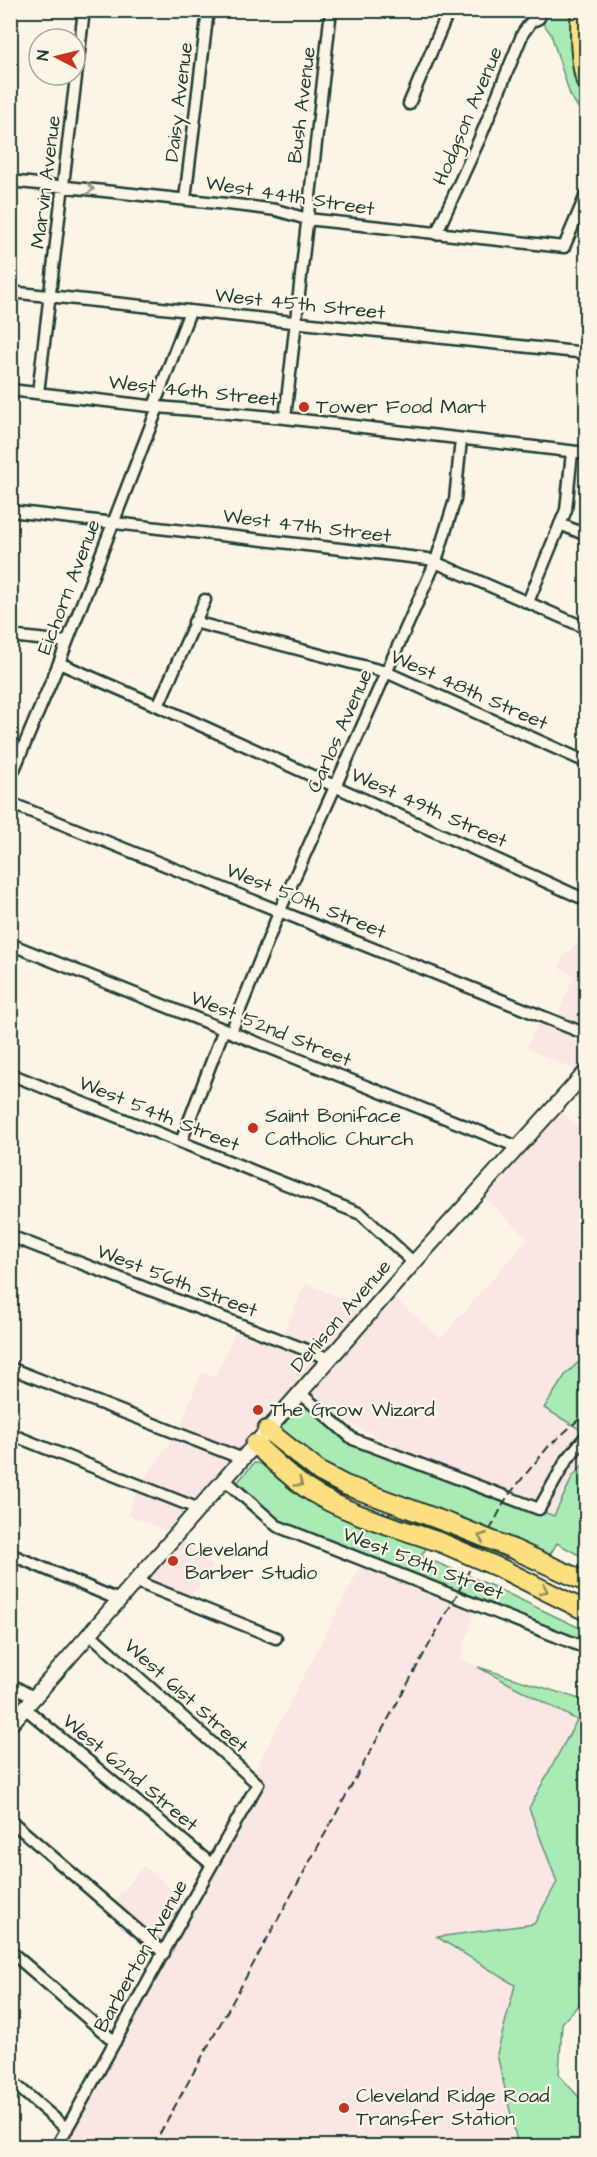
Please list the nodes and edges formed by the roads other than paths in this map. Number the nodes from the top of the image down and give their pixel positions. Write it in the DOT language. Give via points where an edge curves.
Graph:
graph roads {
  1 [pos="84,10"];
  2 [pos="208,10"];
  3 [pos="332,10"];
  4 [pos="449,10"];
  5 [pos="581,10"];
  6 [pos="539,18"];
  7 [pos="586,82"];
  8 [pos="409,104"];
  9 [pos="10,181"];
  10 [pos="64,186"];
  11 [pos="586,195"];
  12 [pos="185,199"];
  13 [pos="307,219"];
  14 [pos="436,234"];
  15 [pos="10,292"];
  16 [pos="50,296"];
  17 [pos="190,311"];
  18 [pos="296,322"];
  19 [pos="586,352"];
  20 [pos="10,390"];
  21 [pos="38,393"];
  22 [pos="156,407"];
  23 [pos="285,418"];
  24 [pos="461,439"];
  25 [pos="572,452"];
  26 [pos="586,453"];
  27 [pos="10,511"];
  28 [pos="113,522"];
  29 [pos="560,524"];
  30 [pos="586,535"];
  31 [pos="436,561"];
  32 [pos="205,600"];
  33 [pos="528,602"];
  34 [pos="194,622"];
  35 [pos="586,628"];
  36 [pos="10,636"];
  37 [pos="67,642"];
  38 [pos="59,663"];
  39 [pos="386,672"];
  40 [pos="158,706"];
  41 [pos="586,762"];
  42 [pos="10,779"];
  43 [pos="336,786"];
  44 [pos="10,803"];
  45 [pos="586,900"];
  46 [pos="280,910"];
  47 [pos="10,944"];
  48 [pos="228,1030"];
  49 [pos="586,1034"];
  50 [pos="586,1072"];
  51 [pos="10,1074"];
  52 [pos="181,1142"];
  53 [pos="518,1148"];
  54 [pos="10,1236"];
  55 [pos="414,1263"];
  56 [pos="330,1359"];
  57 [pos="10,1368"];
  58 [pos="300,1393"];
  59 [pos="10,1434"];
  60 [pos="586,1436"];
  61 [pos="261,1437"];
  62 [pos="243,1459"];
  63 [pos="225,1480"];
  64 [pos="199,1509"];
  65 [pos="10,1554"];
  66 [pos="135,1581"];
  67 [pos="586,1582"];
  68 [pos="119,1600"];
  69 [pos="586,1611"];
  70 [pos="90,1634"];
  71 [pos="276,1638"];
  72 [pos="586,1648"];
  73 [pos="10,1684"];
  74 [pos="30,1703"];
  75 [pos="10,1725"];
  76 [pos="258,1784"];
  77 [pos="10,1820"];
  78 [pos="211,1864"];
  79 [pos="10,1951"];
  80 [pos="164,1953"];
  81 [pos="115,2042"];
  82 [pos="10,2080"];
  83 [pos="67,2129"];
  84 [pos="57,2146"];
  1 -- 10 [label="street, Marvin Avenue"];
  2 -- 12 [label="street, Daisy Avenue"];
  3 -- 13 [label="street, Bush Avenue"];
  4 -- 8 [label="street"];
  5 -- 7 [label="highway" via="579,40"];
  6 -- 14 [label="street, Hodgson Avenue" via="523,33"];
  9 -- 10 [label="street, West 44th Street"];
  10 -- 12 [label="street, West 44th Street, one-way"];
  10 -- 16 [label="street, Marvin Avenue"];
  11 -- 14 [label="street, West 44th Street" via="564,247"];
  12 -- 13 [label="street, West 44th Street" via="276,210"];
  13 -- 14 [label="street, West 44th Street"];
  13 -- 18 [label="street, Bush Avenue"];
  15 -- 16 [label="street, West 45th Street"];
  16 -- 17 [label="street, West 45th Street"];
  16 -- 21 [label="street, Marvin Avenue"];
  17 -- 18 [label="street, West 45th Street"];
  17 -- 22 [label="street, Eichorn Avenue"];
  18 -- 19 [label="street, West 45th Street"];
  18 -- 23 [label="street, Bush Avenue"];
  20 -- 21 [label="street, West 46th Street"];
  21 -- 22 [label="street, West 46th Street"];
  22 -- 23 [label="street, West 46th Street"];
  22 -- 28 [label="street, Eichorn Avenue"];
  23 -- 24 [label="street, West 46th Street"];
  24 -- 25 [label="street, West 46th Street"];
  24 -- 31 [label="street, Carlos Avenue" via="455,500"];
  25 -- 26 [label="street, West 46th Street"];
  25 -- 29 [label="street" via="566,510"];
  27 -- 28 [label="street, West 47th Street"];
  28 -- 31 [label="street, West 47th Street"];
  28 -- 37 [label="street, Eichorn Avenue"];
  29 -- 30 [label="street"];
  29 -- 33 [label="street"];
  31 -- 33 [label="street, West 47th Street"];
  31 -- 39 [label="street, Carlos Avenue"];
  32 -- 34 [label="street"];
  33 -- 35 [label="street, West 47th Street"];
  34 -- 39 [label="street, West 48th Street"];
  34 -- 40 [label="street"];
  36 -- 37 [label="street"];
  37 -- 38 [label="street, Eichorn Avenue"];
  38 -- 40 [label="street, West 49th Street"];
  38 -- 42 [label="street, Eichorn Avenue"];
  39 -- 41 [label="street, West 48th Street"];
  39 -- 43 [label="street, Carlos Avenue"];
  40 -- 43 [label="street, West 49th Street"];
  43 -- 45 [label="street, West 49th Street"];
  43 -- 46 [label="street, Carlos Avenue"];
  44 -- 46 [label="street, West 50th Street"];
  46 -- 48 [label="street, Carlos Avenue"];
  46 -- 49 [label="street, West 50th Street"];
  47 -- 48 [label="street, West 52nd Street"];
  48 -- 52 [label="street, Carlos Avenue"];
  48 -- 53 [label="street, West 52nd Street"];
  50 -- 53 [label="main road, Denison Avenue"];
  51 -- 52 [label="street, West 54th Street"];
  52 -- 55 [label="street, West 54th Street" via="361,1214"];
  53 -- 55 [label="main road, Denison Avenue"];
  54 -- 56 [label="street, West 56th Street"];
  55 -- 56 [label="main road, Denison Avenue"];
  56 -- 58 [label="main road, Denison Avenue"];
  57 -- 62 [label="street"];
  58 -- 60 [label="street" via="353,1438 539,1509 566,1461"];
  58 -- 61 [label="main road, Denison Avenue"];
  59 -- 64 [label="street"];
  61 -- 62 [label="main road, Denison Avenue"];
  67 -- 61 [label="highway, one-way, bridge" via="451,1524 345,1485"];
  61 -- 69 [label="highway, one-way, bridge" via="298,1482 314,1493 502,1569"];
  62 -- 63 [label="main road, Denison Avenue"];
  63 -- 64 [label="main road, Denison Avenue"];
  63 -- 72 [label="street, West 58th Street" via="277,1526"];
  64 -- 66 [label="main road, Denison Avenue"];
  65 -- 68 [label="street"];
  66 -- 68 [label="main road, Denison Avenue"];
  66 -- 71 [label="street"];
  68 -- 70 [label="main road, Denison Avenue"];
  70 -- 74 [label="main road, Denison Avenue"];
  70 -- 76 [label="street, West 61st Street"];
  73 -- 74 [label="street, West 62nd Street"];
  74 -- 75 [label="main road, Denison Avenue"];
  74 -- 78 [label="street, West 62nd Street"];
  76 -- 78 [label="street, Barberton Avenue"];
  77 -- 80 [label="street"];
  78 -- 80 [label="street, Barberton Avenue"];
  79 -- 81 [label="street"];
  80 -- 81 [label="street, Barberton Avenue"];
  81 -- 83 [label="street, Barberton Avenue"];
  82 -- 83 [label="street"];
  83 -- 84 [label="street, Barberton Avenue"];
}
